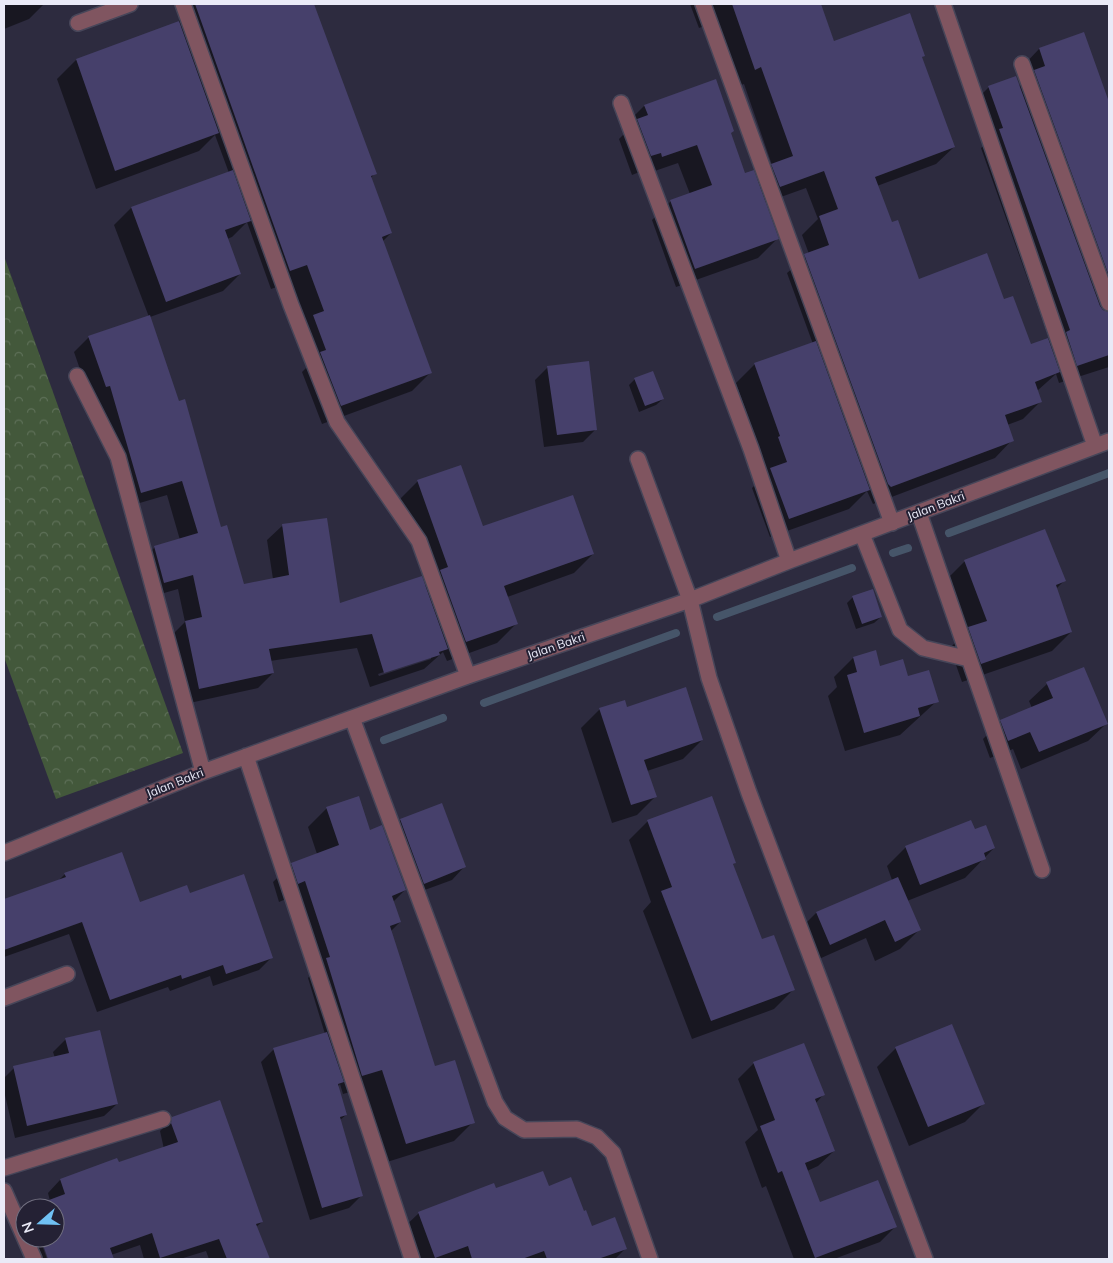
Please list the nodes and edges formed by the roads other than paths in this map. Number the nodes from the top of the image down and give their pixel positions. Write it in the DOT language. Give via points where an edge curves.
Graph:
graph roads {
  1 [pos="130,4"];
  2 [pos="183,4"];
  3 [pos="703,4"];
  4 [pos="942,4"];
  5 [pos="78,23"];
  6 [pos="1022,64"];
  7 [pos="621,103"];
  8 [pos="1109,303"];
  9 [pos="77,376"];
  10 [pos="1102,444"];
  11 [pos="638,459"];
  12 [pos="919,513"];
  13 [pos="892,523"];
  14 [pos="862,534"];
  15 [pos="789,560"];
  16 [pos="690,600"];
  17 [pos="969,659"];
  18 [pos="468,676"];
  19 [pos="352,718"];
  20 [pos="246,756"];
  21 [pos="203,772"];
  22 [pos="4,853"];
  23 [pos="1042,870"];
  24 [pos="67,974"];
  25 [pos="4,998"];
  26 [pos="162,1119"];
  27 [pos="4,1168"];
  28 [pos="4,1191"];
  29 [pos="34,1259"];
  30 [pos="412,1259"];
  31 [pos="650,1259"];
  32 [pos="925,1259"];
  1 -- 5 [label="street"];
  2 -- 18 [label="street" via="290,305 337,422 419,541"];
  3 -- 13 [label="street"];
  4 -- 10 [label="street"];
  6 -- 8 [label="street"];
  7 -- 15 [label="street"];
  9 -- 21 [label="street" via="118,457"];
  10 -- 12 [label="street, Jalan Bakri"];
  11 -- 16 [label="street"];
  12 -- 13 [label="street, Jalan Bakri"];
  12 -- 17 [label="street"];
  13 -- 14 [label="street, Jalan Bakri"];
  14 -- 15 [label="street, Jalan Bakri"];
  14 -- 17 [label="street" via="900,630 923,648"];
  15 -- 16 [label="street, Jalan Bakri"];
  16 -- 18 [label="street, Jalan Bakri"];
  16 -- 32 [label="street" via="709,678 749,793"];
  17 -- 23 [label="street"];
  18 -- 19 [label="street, Jalan Bakri"];
  19 -- 20 [label="street, Jalan Bakri"];
  19 -- 31 [label="street" via="495,1102 505,1118 524,1130 577,1129 597,1137 612,1154"];
  20 -- 21 [label="street, Jalan Bakri"];
  20 -- 30 [label="street"];
  21 -- 22 [label="street, Jalan Bakri"];
  24 -- 25 [label="street"];
  26 -- 27 [label="street"];
  28 -- 29 [label="street"];
}
